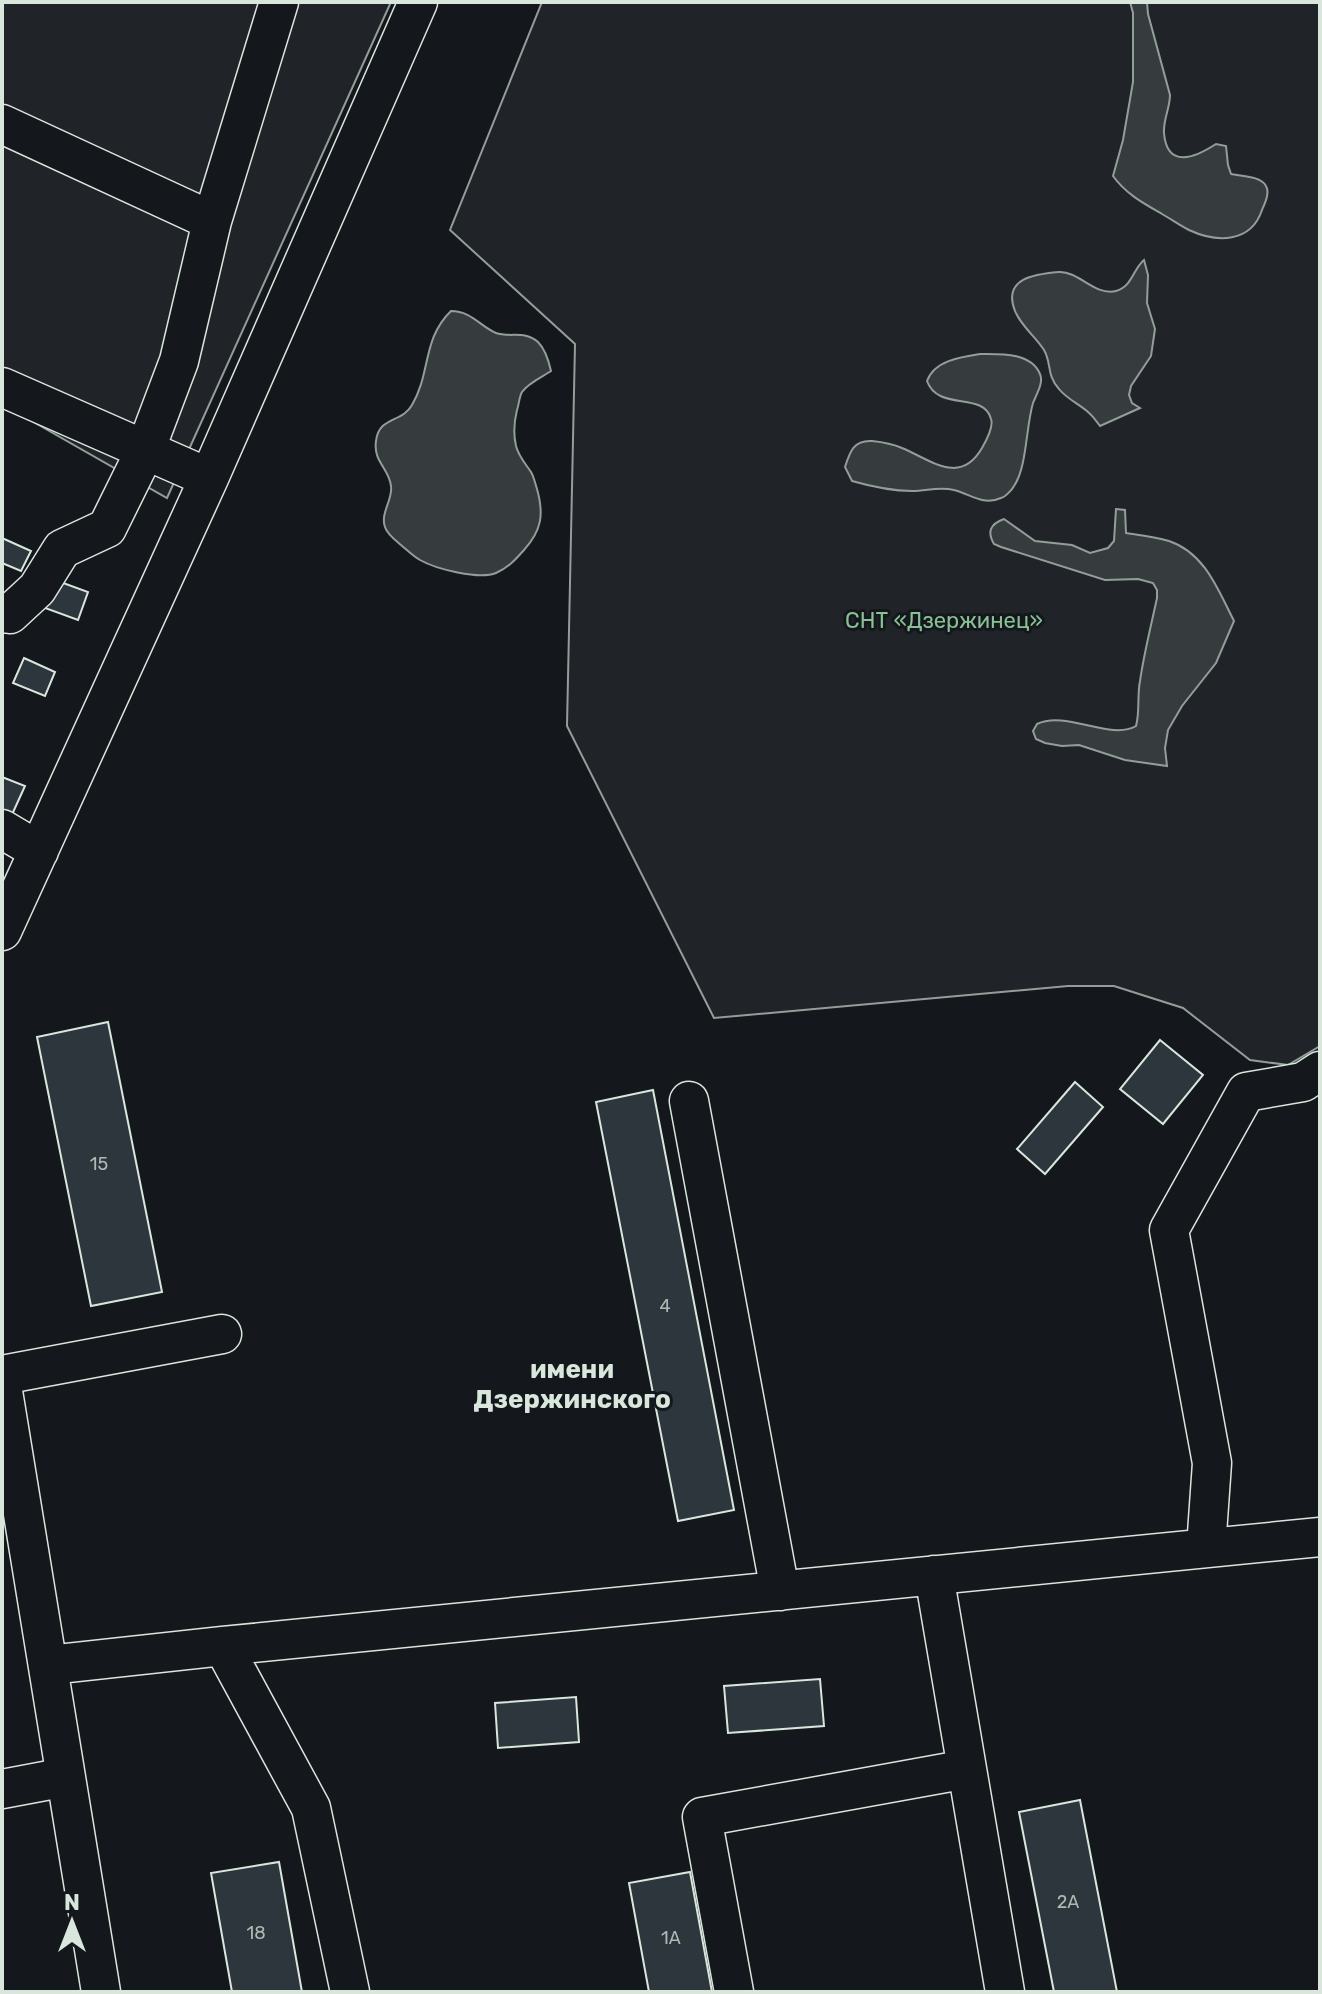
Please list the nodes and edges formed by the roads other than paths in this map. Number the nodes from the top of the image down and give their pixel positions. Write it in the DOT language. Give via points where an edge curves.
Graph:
graph roads {
  1 [pos="279,2"];
  2 [pos="418,2"];
  3 [pos="2,124"];
  4 [pos="212,221"];
  5 [pos="2,387"];
  6 [pos="145,451"];
  7 [pos="209,478"];
  8 [pos="2,613"];
  9 [pos="2,829"];
  10 [pos="39,851"];
  11 [pos="2,931"];
  12 [pos="1320,1071"];
  13 [pos="689,1101"];
  14 [pos="222,1334"];
  15 [pos="2,1375"];
  16 [pos="2,1385"];
  17 [pos="6,1430"];
  18 [pos="1320,1537"];
  19 [pos="1206,1548"];
  20 [pos="934,1575"];
  21 [pos="780,1591"];
  22 [pos="223,1646"];
  23 [pos="49,1665"];
  24 [pos="967,1769"];
  25 [pos="66,1777"];
  26 [pos="2,1789"];
  27 [pos="101,1992"];
  28 [pos="350,1992"];
  29 [pos="734,1992"];
  30 [pos="1005,1992"];
  1 -- 4 [label="street"];
  2 -- 7 [label="street"];
  3 -- 4 [label="street"];
  4 -- 6 [label="street" via="179,361"];
  5 -- 6 [label="street"];
  6 -- 7 [label="street"];
  6 -- 8 [label="street" via="107,528 62,549 37,589 10,614"];
  7 -- 10 [label="street"];
  9 -- 10 [label="street"];
  10 -- 11 [label="street"];
  12 -- 19 [label="street" via="1303,1082 1246,1092 1169,1230 1212,1463"];
  13 -- 21 [label="street"];
  14 -- 15 [label="street"];
  16 -- 17 [label="street"];
  17 -- 23 [label="street"];
  18 -- 19 [label="street"];
  19 -- 20 [label="street"];
  20 -- 21 [label="street"];
  20 -- 24 [label="street"];
  21 -- 22 [label="street"];
  22 -- 23 [label="street"];
  22 -- 28 [label="street" via="311,1808"];
  23 -- 25 [label="street"];
  24 -- 29 [label="street" via="702,1817"];
  24 -- 30 [label="street"];
  25 -- 26 [label="street"];
  25 -- 27 [label="street"];
}
